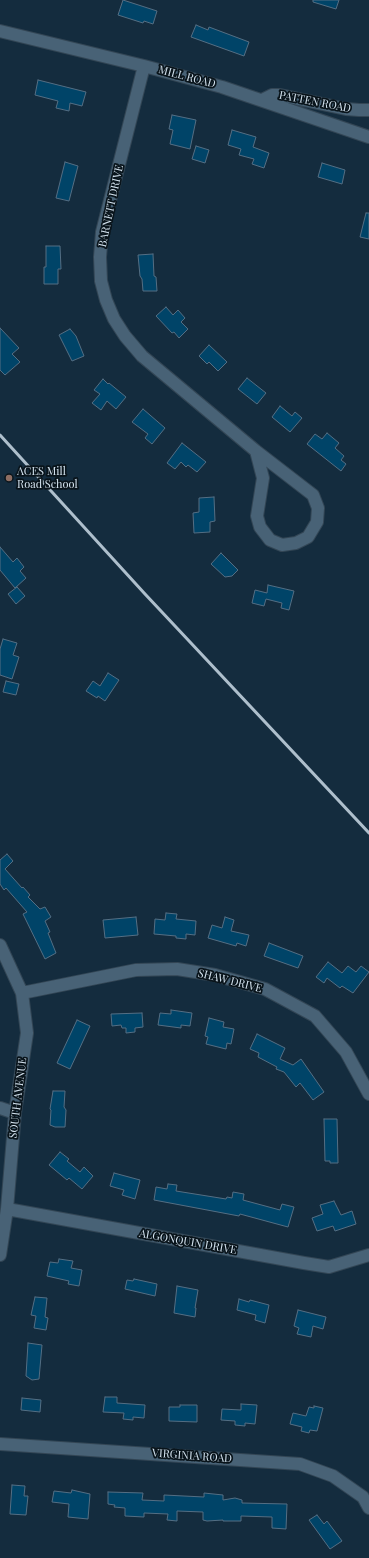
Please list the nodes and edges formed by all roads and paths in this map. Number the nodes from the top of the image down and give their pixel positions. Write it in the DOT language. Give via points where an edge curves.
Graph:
graph roads {
  1 [pos="0,30"];
  2 [pos="144,66"];
  3 [pos="262,100"];
  4 [pos="369,110"];
  5 [pos="369,137"];
  6 [pos="256,451"];
  7 [pos="0,945"];
  8 [pos="22,993"];
  9 [pos="369,1094"];
  10 [pos="0,1108"];
  11 [pos="15,1113"];
  12 [pos="7,1209"];
  13 [pos="0,1255"];
  14 [pos="369,1255"];
  15 [pos="0,1444"];
  16 [pos="369,1508"];
  1 -- 2 [label="street, MILL ROAD"];
  2 -- 3 [label="street, MILL ROAD"];
  2 -- 6 [label="street, BARNETT DRIVE" via="102,232 101,281 106,300 114,319 142,356"];
  3 -- 4 [label="street, PATTEN ROAD" via="272,95 280,95 346,109"];
  3 -- 5 [label="street, MILL ROAD"];
  6 -- 6 [label="street, BARNETT DRIVE" via="313,495 318,508 317,522 308,537 296,543 282,545 270,540 260,527 257,516 263,478"];
  7 -- 8 [label="street, SOUTH AVENUE"];
  8 -- 9 [label="street, SHAW DRIVE" via="136,970 177,969 215,975 265,989 315,1016 346,1052"];
  8 -- 11 [label="street, SOUTH AVENUE" via="27,1033"];
  10 -- 11 [label="street"];
  11 -- 12 [label="street, SOUTH AVENUE"];
  12 -- 13 [label="street, SOUTH AVENUE"];
  12 -- 14 [label="street, ALGONQUIN DRIVE" via="328,1267"];
  15 -- 16 [label="street, VIRGINIA ROAD" via="300,1464 333,1476 363,1497"];
}
